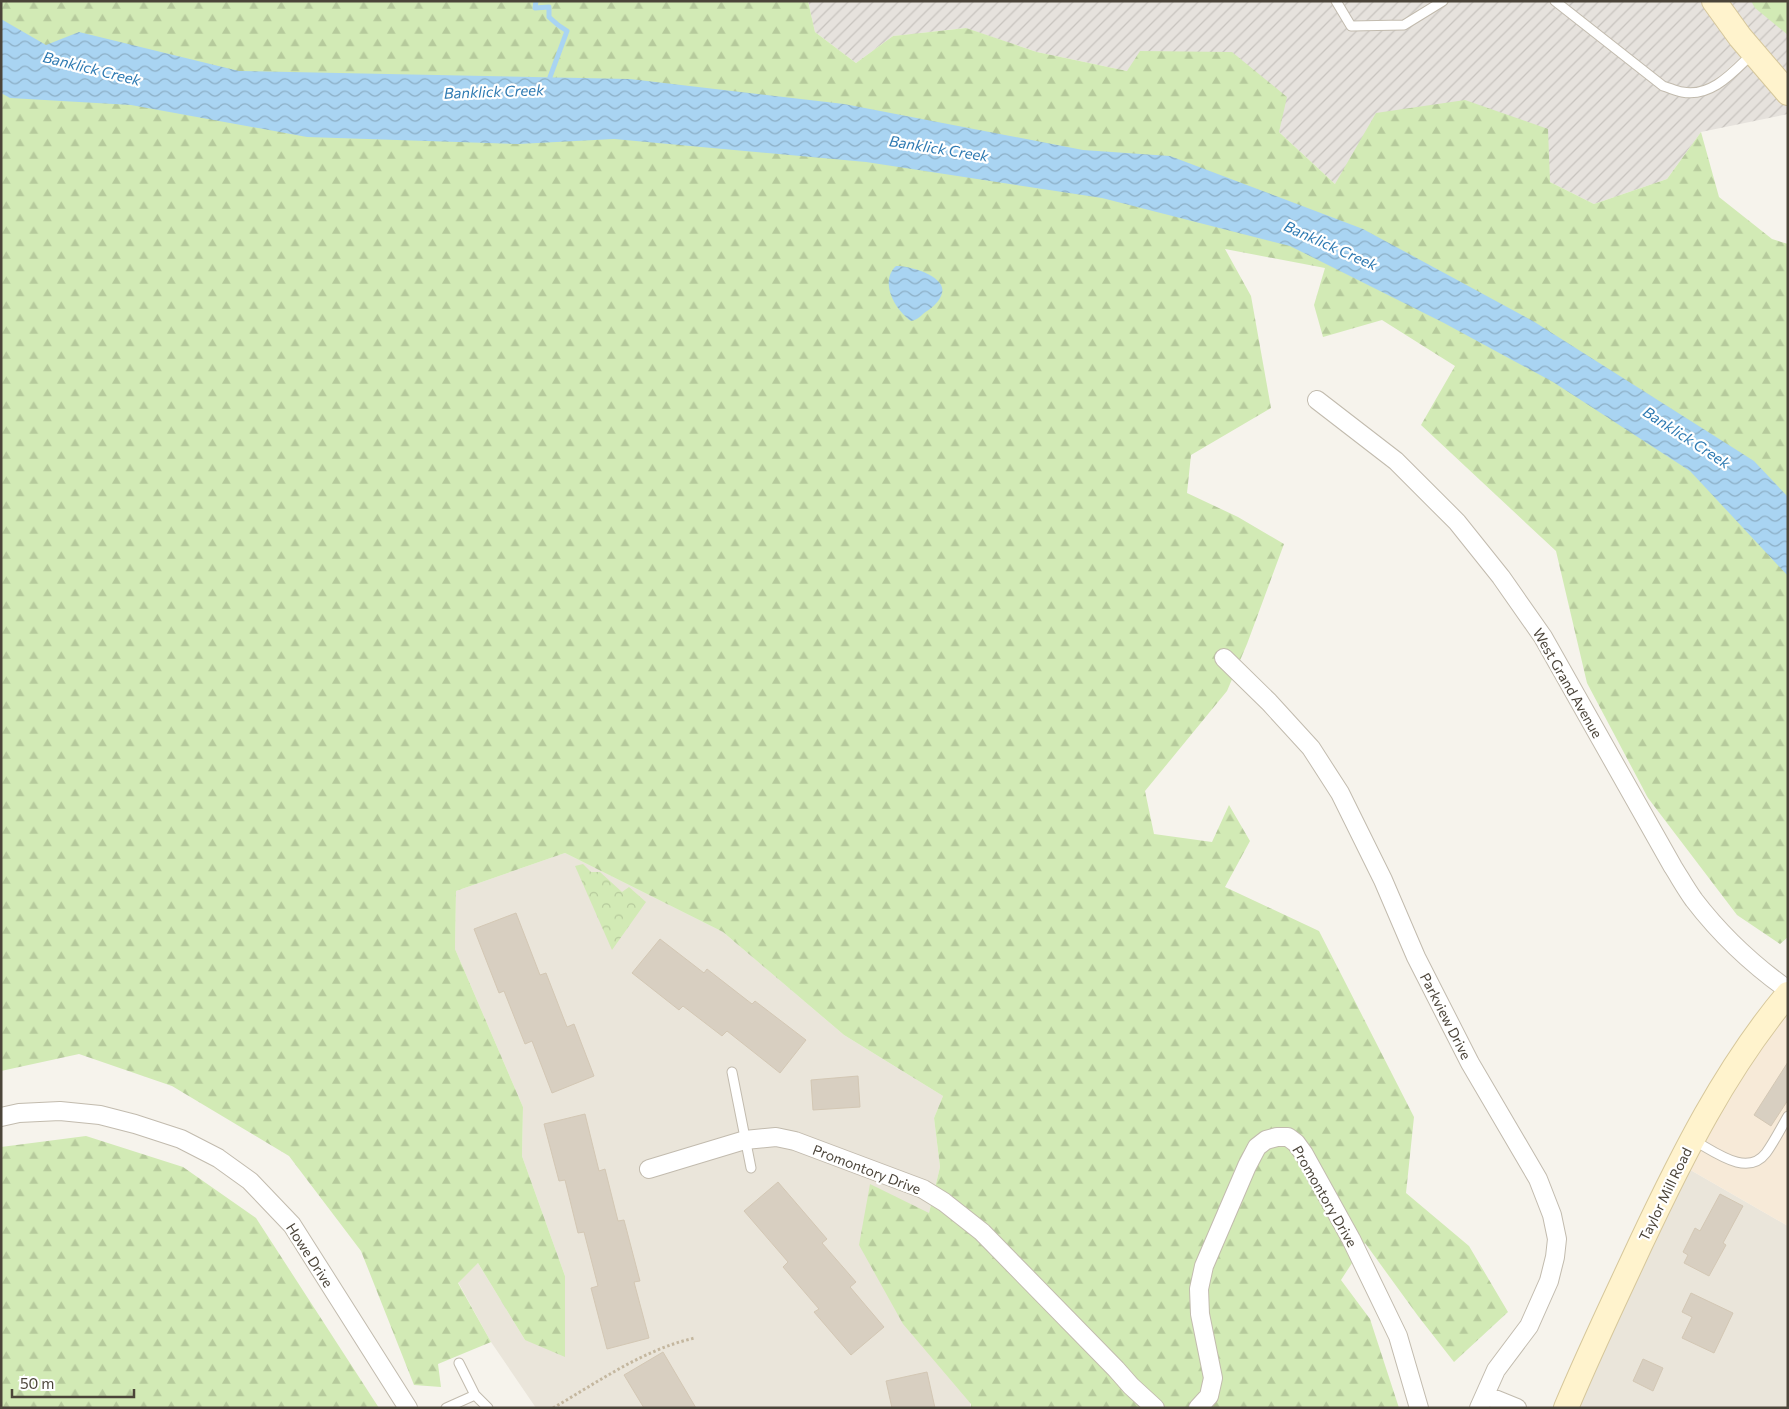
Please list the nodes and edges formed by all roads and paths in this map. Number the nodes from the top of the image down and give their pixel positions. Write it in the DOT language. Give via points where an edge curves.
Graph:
graph roads {
  1 [pos="1336,1"];
  2 [pos="1443,1"];
  3 [pos="1555,1"];
  4 [pos="1714,1"];
  5 [pos="1753,53"];
  6 [pos="1788,93"];
  7 [pos="1317,400"];
  8 [pos="1224,658"];
  9 [pos="1788,990"];
  10 [pos="1788,994"];
  11 [pos="732,1072"];
  12 [pos="1788,1116"];
  13 [pos="1,1117"];
  14 [pos="744,1140"];
  15 [pos="1692,1140"];
  16 [pos="751,1168"];
  17 [pos="649,1169"];
  18 [pos="695,1338"];
  19 [pos="459,1363"];
  20 [pos="475,1395"];
  21 [pos="1482,1402"];
  22 [pos="408,1408"];
  23 [pos="446,1408"];
  24 [pos="488,1408"];
  25 [pos="553,1408"];
  26 [pos="1155,1408"];
  27 [pos="1198,1408"];
  28 [pos="1419,1408"];
  29 [pos="1517,1408"];
  30 [pos="1566,1408"];
  1 -- 2 [label="lane" via="1351,26 1404,25"];
  3 -- 5 [label="lane" via="1664,86 1683,92 1707,90 1724,80"];
  4 -- 5 [label="main road"];
  5 -- 6 [label="main road"];
  7 -- 9 [label="street, West Grand Avenue" via="1396,461 1457,522 1501,577 1543,637 1694,899 1764,973"];
  8 -- 21 [label="street, Parkview Drive" via="1311,748 1340,794 1383,880 1416,957 1470,1063 1538,1179 1552,1215 1557,1240 1549,1281 1528,1326 1496,1370"];
  10 -- 15 [label="main road, Taylor Mill Road" via="1728,1077"];
  11 -- 14 [label="lane"];
  12 -- 15 [label="lane" via="1766,1152 1752,1163 1734,1162"];
  13 -- 22 [label="street, Howe Drive" via="60,1111 100,1115 181,1139 218,1158 250,1181 292,1225"];
  14 -- 16 [label="lane"];
  14 -- 17 [label="street, Promontory Drive"];
  14 -- 26 [label="street, Promontory Drive" via="776,1137 795,1141 923,1189 944,1202 982,1232"];
  15 -- 30 [label="main road, Taylor Mill Road"];
  18 -- 25 [label="path" via="674,1343 628,1365"];
  19 -- 20 [label="lane"];
  20 -- 23 [label="lane"];
  20 -- 24 [label="lane"];
  21 -- 29 [label="street, Parkview Drive"];
  27 -- 28 [label="street, Promontory Drive" via="1209,1396 1213,1378 1200,1314 1204,1266 1257,1147 1277,1137 1288,1137 1304,1154 1351,1239 1398,1336"];
}
